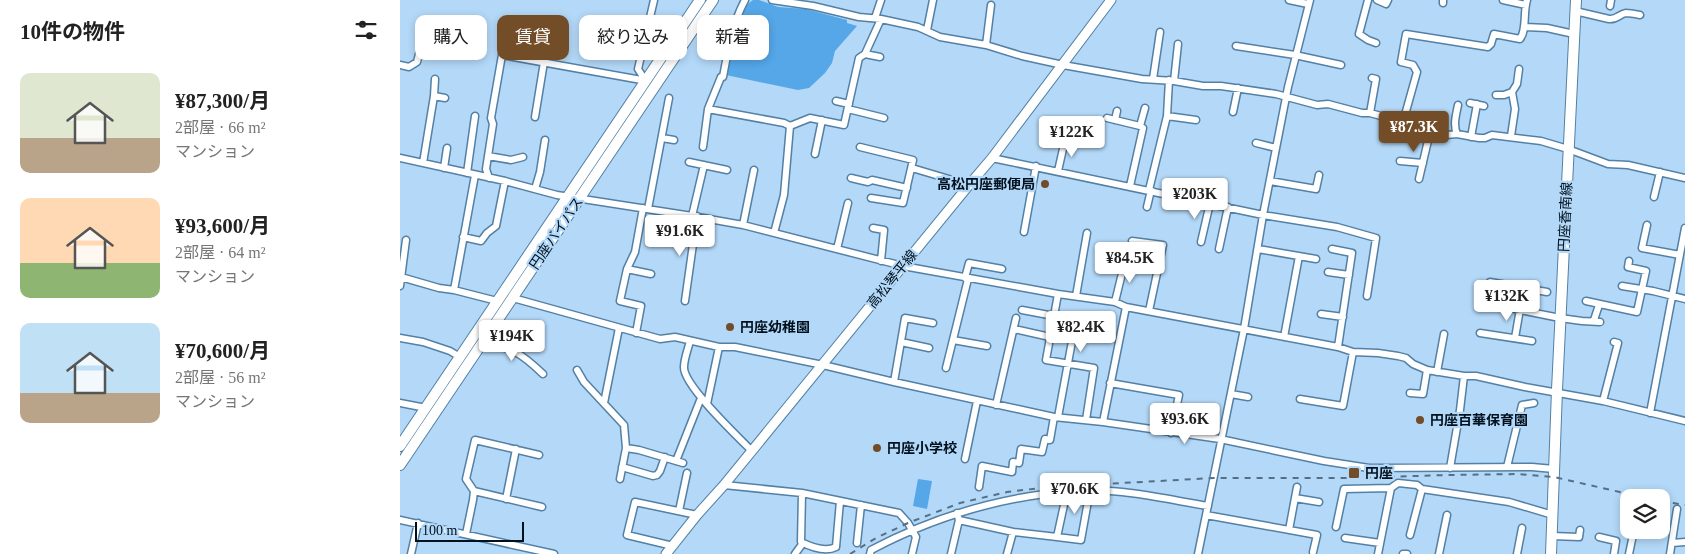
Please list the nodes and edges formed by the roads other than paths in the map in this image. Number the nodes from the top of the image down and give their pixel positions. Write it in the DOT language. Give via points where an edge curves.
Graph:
graph roads {
  1 [pos="654,0"];
  2 [pos="700,0"];
  3 [pos="713,0"];
  4 [pos="745,0"];
  5 [pos="772,0"];
  6 [pos="881,0"];
  7 [pos="933,0"];
  8 [pos="1111,0"];
  9 [pos="1289,0"];
  10 [pos="1368,0"];
  11 [pos="1376,0"];
  12 [pos="1388,0"];
  13 [pos="1503,0"];
  14 [pos="1576,0"];
  15 [pos="1309,2"];
  16 [pos="1527,2"];
  17 [pos="814,3"];
  18 [pos="991,6"];
  19 [pos="1575,11"];
  20 [pos="1640,15"];
  21 [pos="878,18"];
  22 [pos="1525,28"];
  23 [pos="927,30"];
  24 [pos="1160,32"];
  25 [pos="1574,34"];
  26 [pos="1376,43"];
  27 [pos="1178,44"];
  28 [pos="986,45"];
  29 [pos="1236,46"];
  30 [pos="865,54"];
  31 [pos="1295,56"];
  32 [pos="880,57"];
  33 [pos="418,60"];
  34 [pos="544,62"];
  35 [pos="400,64"];
  36 [pos="1064,65"];
  37 [pos="1341,65"];
  38 [pos="1519,69"];
  39 [pos="1372,78"];
  40 [pos="435,79"];
  41 [pos="1153,79"];
  42 [pos="1172,81"];
  43 [pos="649,83"];
  44 [pos="1238,88"];
  45 [pos="1512,92"];
  46 [pos="1496,95"];
  47 [pos="434,96"];
  48 [pos="445,98"];
  49 [pos="669,98"];
  50 [pos="1286,98"];
  51 [pos="836,101"];
  52 [pos="1477,104"];
  53 [pos="1458,105"];
  54 [pos="848,107"];
  55 [pos="1145,108"];
  56 [pos="708,109"];
  57 [pos="1118,111"];
  58 [pos="1233,112"];
  59 [pos="1370,113"];
  60 [pos="475,116"];
  61 [pos="1166,116"];
  62 [pos="535,117"];
  63 [pos="884,118"];
  64 [pos="1107,118"];
  65 [pos="822,120"];
  66 [pos="1115,120"];
  67 [pos="1196,120"];
  68 [pos="1404,122"];
  69 [pos="790,126"];
  70 [pos="1140,126"];
  71 [pos="1430,132"];
  72 [pos="1457,134"];
  73 [pos="1511,136"];
  74 [pos="1471,137"];
  75 [pos="662,138"];
  76 [pos="545,140"];
  77 [pos="674,140"];
  78 [pos="1065,140"];
  79 [pos="1256,143"];
  80 [pos="703,147"];
  81 [pos="860,147"];
  82 [pos="447,148"];
  83 [pos="1276,148"];
  84 [pos="1568,149"];
  85 [pos="814,154"];
  86 [pos="488,156"];
  87 [pos="523,157"];
  88 [pos="400,158"];
  89 [pos="992,158"];
  90 [pos="1400,161"];
  91 [pos="689,162"];
  92 [pos="423,163"];
  93 [pos="1422,163"];
  94 [pos="704,166"];
  95 [pos="1036,166"];
  96 [pos="444,168"];
  97 [pos="912,168"];
  98 [pos="727,170"];
  99 [pos="754,170"];
  100 [pos="1058,171"];
  101 [pos="1660,172"];
  102 [pos="467,173"];
  103 [pos="475,175"];
  104 [pos="1319,175"];
  105 [pos="490,178"];
  106 [pos="851,178"];
  107 [pos="1685,178"];
  108 [pos="1419,179"];
  109 [pos="1270,181"];
  110 [pos="505,182"];
  111 [pos="968,185"];
  112 [pos="1130,186"];
  113 [pos="907,188"];
  114 [pos="535,189"];
  115 [pos="1150,190"];
  116 [pos="567,197"];
  117 [pos="1654,197"];
  118 [pos="871,198"];
  119 [pos="579,199"];
  120 [pos="848,202"];
  121 [pos="1210,203"];
  122 [pos="1147,207"];
  123 [pos="1228,207"];
  124 [pos="645,209"];
  125 [pos="1263,215"];
  126 [pos="694,216"];
  127 [pos="742,225"];
  128 [pos="1647,226"];
  129 [pos="873,228"];
  130 [pos="1685,228"];
  131 [pos="774,232"];
  132 [pos="1024,232"];
  133 [pos="1087,232"];
  134 [pos="463,237"];
  135 [pos="406,240"];
  136 [pos="1132,241"];
  137 [pos="1201,242"];
  138 [pos="837,249"];
  139 [pos="1219,249"];
  140 [pos="1258,249"];
  141 [pos="1332,249"];
  142 [pos="1299,256"];
  143 [pos="1680,256"];
  144 [pos="1316,259"];
  145 [pos="880,261"];
  146 [pos="1125,261"];
  147 [pos="1629,261"];
  148 [pos="903,266"];
  149 [pos="627,269"];
  150 [pos="1002,269"];
  151 [pos="1328,272"];
  152 [pos="651,274"];
  153 [pos="1349,275"];
  154 [pos="401,277"];
  155 [pos="966,278"];
  156 [pos="1490,282"];
  157 [pos="400,286"];
  158 [pos="1622,286"];
  159 [pos="1530,289"];
  160 [pos="454,290"];
  161 [pos="1642,290"];
  162 [pos="1547,292"];
  163 [pos="1058,294"];
  164 [pos="1076,296"];
  165 [pos="1367,296"];
  166 [pos="1672,296"];
  167 [pos="513,298"];
  168 [pos="1685,299"];
  169 [pos="685,300"];
  170 [pos="1586,300"];
  171 [pos="497,301"];
  172 [pos="1115,302"];
  173 [pos="1485,303"];
  174 [pos="1599,304"];
  175 [pos="1126,307"];
  176 [pos="1022,310"];
  177 [pos="1523,310"];
  178 [pos="1149,311"];
  179 [pos="1320,314"];
  180 [pos="1343,317"];
  181 [pos="1016,318"];
  182 [pos="1560,318"];
  183 [pos="1053,319"];
  184 [pos="933,323"];
  185 [pos="619,328"];
  186 [pos="1014,329"];
  187 [pos="1244,329"];
  188 [pos="636,333"];
  189 [pos="1480,333"];
  190 [pos="1444,334"];
  191 [pos="1050,337"];
  192 [pos="1284,337"];
  193 [pos="400,338"];
  194 [pos="1515,338"];
  195 [pos="953,340"];
  196 [pos="690,341"];
  197 [pos="1532,341"];
  198 [pos="901,342"];
  199 [pos="1614,342"];
  200 [pos="482,344"];
  201 [pos="986,346"];
  202 [pos="719,347"];
  203 [pos="1338,347"];
  204 [pos="929,348"];
  205 [pos="1353,352"];
  206 [pos="460,357"];
  207 [pos="1068,364"];
  208 [pos="823,365"];
  209 [pos="946,368"];
  210 [pos="577,370"];
  211 [pos="1427,370"];
  212 [pos="1437,372"];
  213 [pos="543,374"];
  214 [pos="1464,376"];
  215 [pos="894,382"];
  216 [pos="1110,383"];
  217 [pos="1557,392"];
  218 [pos="1410,393"];
  219 [pos="1231,394"];
  220 [pos="1248,396"];
  221 [pos="701,398"];
  222 [pos="1300,399"];
  223 [pos="978,401"];
  224 [pos="1604,401"];
  225 [pos="400,403"];
  226 [pos="604,403"];
  227 [pos="1534,403"];
  228 [pos="707,404"];
  229 [pos="996,405"];
  230 [pos="426,408"];
  231 [pos="1650,413"];
  232 [pos="1056,417"];
  233 [pos="1086,420"];
  234 [pos="1685,421"];
  235 [pos="1103,422"];
  236 [pos="1171,433"];
  237 [pos="1220,439"];
  238 [pos="400,446"];
  239 [pos="626,448"];
  240 [pos="516,449"];
  241 [pos="752,451"];
  242 [pos="539,454"];
  243 [pos="665,457"];
  244 [pos="965,460"];
  245 [pos="400,465"];
  246 [pos="622,467"];
  247 [pos="1507,467"];
  248 [pos="1450,468"];
  249 [pos="1554,469"];
  250 [pos="687,473"];
  251 [pos="620,479"];
  252 [pos="724,485"];
  253 [pos="979,487"];
  254 [pos="1297,487"];
  255 [pos="1391,488"];
  256 [pos="1422,489"];
  257 [pos="1090,490"];
  258 [pos="474,491"];
  259 [pos="1067,491"];
  260 [pos="802,494"];
  261 [pos="1295,498"];
  262 [pos="506,499"];
  263 [pos="840,501"];
  264 [pos="1319,502"];
  265 [pos="861,505"];
  266 [pos="1208,506"];
  267 [pos="542,507"];
  268 [pos="1677,509"];
  269 [pos="679,511"];
  270 [pos="1206,515"];
  271 [pos="1447,515"];
  272 [pos="697,516"];
  273 [pos="1553,516"];
  274 [pos="958,517"];
  275 [pos="400,520"];
  276 [pos="418,523"];
  277 [pos="1336,527"];
  278 [pos="1522,528"];
  279 [pos="913,530"];
  280 [pos="1289,530"];
  281 [pos="1580,530"];
  282 [pos="1013,532"];
  283 [pos="466,534"];
  284 [pos="1410,535"];
  285 [pos="1552,536"];
  286 [pos="1599,537"];
  287 [pos="1057,538"];
  288 [pos="1346,538"];
  289 [pos="1632,539"];
  290 [pos="857,542"];
  291 [pos="1685,542"];
  292 [pos="803,543"];
  293 [pos="1380,543"];
  294 [pos="1672,543"];
  295 [pos="673,546"];
  296 [pos="1313,552"];
  297 [pos="411,554"];
  298 [pos="554,554"];
  299 [pos="666,554"];
  300 [pos="795,554"];
  301 [pos="870,554"];
  302 [pos="912,554"];
  303 [pos="951,554"];
  304 [pos="1008,554"];
  305 [pos="1198,554"];
  306 [pos="1378,554"];
  307 [pos="1439,554"];
  308 [pos="1518,554"];
  309 [pos="1551,554"];
  310 [pos="1614,554"];
  311 [pos="1629,554"];
  312 [pos="1670,554"];
  1 -- 43 [label="street" via="638,69"];
  2 -- 43 [label="main road, 円座バイパス"];
  3 -- 43 [label="main road, 円座バイパス"];
  4 -- 56 [label="street" via="732,31 723,77"];
  5 -- 17 [label="street"];
  6 -- 21 [label="street"];
  7 -- 23 [label="street"];
  8 -- 36 [label="main road, 高松琴平線"];
  9 -- 15 [label="street"];
  10 -- 26 [label="street" via="1359,34"];
  11 -- 12 [label="street" via="1386,4"];
  13 -- 16 [label="street"];
  14 -- 19 [label="main road, 円座香南線"];
  15 -- 31 [label="street"];
  16 -- 22 [label="street" via="1523,21"];
  17 -- 21 [label="street" via="859,17"];
  18 -- 28 [label="street"];
  19 -- 20 [label="street" via="1614,20 1626,13"];
  19 -- 25 [label="main road, 円座香南線"];
  21 -- 23 [label="street"];
  21 -- 30 [label="street"];
  22 -- 25 [label="street" via="1547,28"];
  22 -- 68 [label="street" via="1520,39 1494,34 1488,46 1406,34 1401,62 1413,65 1416,72"];
  23 -- 28 [label="street" via="940,37"];
  24 -- 41 [label="street"];
  25 -- 84 [label="main road, 円座香南線"];
  27 -- 42 [label="street"];
  28 -- 36 [label="street"];
  29 -- 31 [label="street"];
  30 -- 32 [label="street"];
  30 -- 54 [label="street" via="859,58"];
  31 -- 37 [label="street"];
  31 -- 50 [label="street"];
  33 -- 35 [label="street" via="409,67"];
  34 -- 43 [label="street"];
  34 -- 62 [label="street"];
  34 -- 86 [label="street" via="502,55"];
  36 -- 41 [label="street"];
  36 -- 89 [label="main road, 高松琴平線"];
  38 -- 45 [label="street"];
  39 -- 59 [label="street" via="1376,79"];
  40 -- 47 [label="street"];
  41 -- 42 [label="street"];
  42 -- 44 [label="street"];
  42 -- 61 [label="street"];
  43 -- 116 [label="main road, 円座バイパス"];
  43 -- 119 [label="main road, 円座バイパス"];
  44 -- 50 [label="street"];
  44 -- 58 [label="street"];
  45 -- 46 [label="street"];
  45 -- 73 [label="street" via="1515,109"];
  47 -- 48 [label="street"];
  47 -- 92 [label="street"];
  49 -- 75 [label="street"];
  50 -- 59 [label="street"];
  50 -- 83 [label="street"];
  51 -- 54 [label="street"];
  52 -- 74 [label="street"];
  53 -- 72 [label="street" via="1455,117"];
  54 -- 63 [label="street"];
  54 -- 65 [label="street" via="844,125"];
  55 -- 70 [label="street"];
  56 -- 69 [label="street"];
  56 -- 80 [label="street"];
  57 -- 66 [label="street"];
  59 -- 68 [label="street"];
  60 -- 102 [label="street"];
  61 -- 67 [label="street"];
  61 -- 115 [label="street"];
  64 -- 66 [label="street"];
  65 -- 69 [label="street" via="810,118"];
  65 -- 85 [label="street"];
  66 -- 70 [label="street"];
  68 -- 71 [label="street"];
  69 -- 131 [label="street" via="784,195"];
  70 -- 112 [label="street" via="1143,128"];
  71 -- 72 [label="street"];
  71 -- 93 [label="street"];
  72 -- 74 [label="street"];
  73 -- 74 [label="street"];
  73 -- 84 [label="street"];
  75 -- 77 [label="street"];
  75 -- 124 [label="street"];
  76 -- 114 [label="street"];
  78 -- 100 [label="street"];
  79 -- 83 [label="street"];
  81 -- 97 [label="street" via="914,160"];
  82 -- 96 [label="street"];
  83 -- 109 [label="street"];
  84 -- 101 [label="street" via="1608,164"];
  84 -- 182 [label="main road, 円座香南線"];
  86 -- 87 [label="street" via="511,160"];
  86 -- 105 [label="street" via="486,169"];
  88 -- 92 [label="street"];
  89 -- 95 [label="street"];
  89 -- 111 [label="main road, 高松琴平線"];
  90 -- 93 [label="street"];
  91 -- 94 [label="street"];
  92 -- 96 [label="street"];
  93 -- 108 [label="street"];
  94 -- 98 [label="street"];
  94 -- 126 [label="street"];
  95 -- 100 [label="street"];
  95 -- 132 [label="street"];
  96 -- 102 [label="street"];
  97 -- 111 [label="street"];
  97 -- 113 [label="street"];
  99 -- 127 [label="street"];
  100 -- 112 [label="street"];
  101 -- 107 [label="street"];
  101 -- 117 [label="street"];
  102 -- 103 [label="street"];
  103 -- 105 [label="street"];
  103 -- 134 [label="street"];
  104 -- 109 [label="street" via="1316,189"];
  105 -- 110 [label="street"];
  106 -- 113 [label="street"];
  109 -- 125 [label="street"];
  110 -- 114 [label="street"];
  110 -- 134 [label="street" via="496,226 481,241"];
  111 -- 148 [label="main road, 高松琴平線"];
  112 -- 115 [label="street"];
  113 -- 118 [label="street" via="903,203"];
  114 -- 116 [label="street"];
  115 -- 121 [label="street"];
  115 -- 122 [label="street"];
  116 -- 119 [label="street"];
  116 -- 171 [label="main road, 円座バイパス"];
  119 -- 124 [label="street"];
  119 -- 167 [label="main road, 円座バイパス"];
  120 -- 138 [label="street"];
  121 -- 123 [label="street"];
  121 -- 137 [label="street"];
  123 -- 125 [label="street"];
  123 -- 139 [label="street"];
  124 -- 126 [label="street"];
  124 -- 149 [label="street" via="635,252"];
  125 -- 140 [label="street"];
  125 -- 165 [label="street" via="1337,227 1376,238"];
  126 -- 127 [label="street"];
  126 -- 169 [label="street"];
  127 -- 131 [label="street"];
  128 -- 143 [label="street" via="1642,248"];
  129 -- 145 [label="street" via="884,230"];
  130 -- 143 [label="street"];
  131 -- 138 [label="street"];
  133 -- 164 [label="street"];
  134 -- 160 [label="street"];
  135 -- 154 [label="street"];
  136 -- 178 [label="street" via="1163,245"];
  138 -- 145 [label="street"];
  140 -- 142 [label="street"];
  140 -- 187 [label="street"];
  141 -- 153 [label="street" via="1352,253"];
  142 -- 144 [label="street"];
  142 -- 192 [label="street"];
  143 -- 166 [label="street"];
  145 -- 148 [label="street"];
  146 -- 172 [label="street"];
  147 -- 161 [label="street" via="1628,267 1646,271"];
  148 -- 155 [label="street"];
  148 -- 208 [label="main road, 高松琴平線"];
  149 -- 152 [label="street"];
  149 -- 188 [label="street" via="620,301 641,306"];
  150 -- 155 [label="street" via="969,263"];
  151 -- 153 [label="street"];
  153 -- 180 [label="street"];
  154 -- 157 [label="street"];
  154 -- 160 [label="street"];
  155 -- 163 [label="street"];
  155 -- 195 [label="street"];
  156 -- 159 [label="street"];
  158 -- 161 [label="street"];
  159 -- 162 [label="street"];
  159 -- 177 [label="street"];
  160 -- 171 [label="street"];
  161 -- 166 [label="street"];
  161 -- 174 [label="street" via="1637,312"];
  163 -- 164 [label="street"];
  163 -- 183 [label="street"];
  164 -- 172 [label="street"];
  166 -- 168 [label="street"];
  166 -- 231 [label="street"];
  167 -- 185 [label="street"];
  167 -- 200 [label="main road, 円座バイパス"];
  170 -- 174 [label="street"];
  171 -- 206 [label="main road, 円座バイパス"];
  172 -- 175 [label="street"];
  173 -- 177 [label="street"];
  174 -- 182 [label="street" via="1597,321"];
  175 -- 178 [label="street"];
  175 -- 216 [label="street"];
  176 -- 183 [label="street"];
  177 -- 182 [label="street"];
  177 -- 194 [label="street"];
  178 -- 187 [label="street"];
  179 -- 180 [label="street"];
  180 -- 203 [label="street"];
  181 -- 186 [label="street"];
  182 -- 217 [label="main road, 円座香南線"];
  183 -- 191 [label="street"];
  183 -- 207 [label="street" via="1075,325"];
  184 -- 198 [label="street" via="905,318"];
  185 -- 188 [label="street"];
  185 -- 226 [label="street"];
  186 -- 191 [label="street"];
  186 -- 229 [label="street"];
  187 -- 192 [label="street"];
  187 -- 219 [label="street"];
  188 -- 196 [label="street"];
  189 -- 194 [label="street"];
  190 -- 212 [label="street"];
  191 -- 207 [label="street" via="1046,360"];
  192 -- 203 [label="street"];
  193 -- 206 [label="street" via="423,342"];
  194 -- 197 [label="street"];
  195 -- 201 [label="street"];
  195 -- 209 [label="street"];
  196 -- 202 [label="street"];
  196 -- 221 [label="street" via="685,375"];
  198 -- 204 [label="street"];
  198 -- 215 [label="street"];
  199 -- 224 [label="street" via="1618,343"];
  200 -- 213 [label="street" via="496,344 522,354"];
  200 -- 245 [label="main road, 円座バイパス"];
  202 -- 208 [label="street" via="735,347"];
  202 -- 228 [label="street"];
  203 -- 205 [label="street"];
  205 -- 211 [label="street" via="1398,356"];
  205 -- 222 [label="street" via="1343,406"];
  206 -- 230 [label="main road, 円座バイパス"];
  207 -- 232 [label="street"];
  207 -- 233 [label="street" via="1094,368"];
  208 -- 215 [label="street"];
  208 -- 241 [label="main road, 高松琴平線"];
  210 -- 226 [label="street"];
  211 -- 212 [label="street"];
  211 -- 218 [label="street" via="1423,394"];
  212 -- 214 [label="street"];
  214 -- 217 [label="street"];
  214 -- 248 [label="street"];
  215 -- 223 [label="street"];
  216 -- 235 [label="street"];
  216 -- 236 [label="street" via="1179,395"];
  217 -- 224 [label="street"];
  217 -- 249 [label="main road, 円座香南線"];
  219 -- 220 [label="street"];
  219 -- 237 [label="street"];
  221 -- 228 [label="street"];
  221 -- 243 [label="street" via="680,462"];
  223 -- 229 [label="street"];
  223 -- 244 [label="street"];
  224 -- 231 [label="street"];
  225 -- 230 [label="street"];
  226 -- 239 [label="street" via="624,425"];
  227 -- 247 [label="street" via="1522,405"];
  228 -- 241 [label="street"];
  229 -- 232 [label="street"];
  230 -- 238 [label="main road, 円座バイパス"];
  231 -- 234 [label="street"];
  232 -- 233 [label="street"];
  232 -- 253 [label="street" via="1050,440 1045,439 1042,452 1021,449 1019,463 1013,462 1012,472 982,466"];
  233 -- 235 [label="street"];
  235 -- 236 [label="street"];
  236 -- 237 [label="street"];
  237 -- 248 [label="street" via="1369,468"];
  237 -- 266 [label="street"];
  239 -- 243 [label="street"];
  239 -- 246 [label="street"];
  240 -- 242 [label="street"];
  240 -- 258 [label="street" via="475,440 466,479"];
  240 -- 262 [label="street"];
  241 -- 252 [label="main road, 高松琴平線"];
  243 -- 246 [label="street" via="660,472 653,476"];
  246 -- 251 [label="street"];
  247 -- 248 [label="street"];
  247 -- 249 [label="street"];
  249 -- 273 [label="main road, 円座香南線"];
  250 -- 269 [label="street"];
  252 -- 260 [label="street"];
  252 -- 272 [label="main road, 高松琴平線"];
  254 -- 261 [label="street"];
  255 -- 256 [label="street" via="1398,483"];
  255 -- 277 [label="street" via="1344,489"];
  255 -- 293 [label="street"];
  256 -- 273 [label="street" via="1509,502"];
  256 -- 284 [label="street"];
  257 -- 259 [label="street"];
  257 -- 266 [label="street"];
  257 -- 287 [label="street" via="1081,540"];
  258 -- 262 [label="street"];
  258 -- 283 [label="street"];
  259 -- 274 [label="street" via="975,507"];
  259 -- 287 [label="street"];
  260 -- 263 [label="street"];
  260 -- 292 [label="street"];
  261 -- 264 [label="street"];
  261 -- 280 [label="street"];
  262 -- 267 [label="street"];
  263 -- 265 [label="street"];
  263 -- 292 [label="street" via="836,547 831,550"];
  265 -- 279 [label="street" via="899,513"];
  265 -- 290 [label="street"];
  266 -- 270 [label="street"];
  268 -- 294 [label="street"];
  269 -- 272 [label="street"];
  269 -- 295 [label="street" via="635,502 627,535"];
  270 -- 280 [label="street"];
  270 -- 305 [label="street"];
  271 -- 307 [label="street"];
  272 -- 295 [label="main road, 高松琴平線"];
  273 -- 285 [label="main road, 円座香南線"];
  274 -- 279 [label="street"];
  274 -- 282 [label="street"];
  274 -- 303 [label="street"];
  275 -- 276 [label="street"];
  276 -- 283 [label="street"];
  276 -- 297 [label="street"];
  278 -- 308 [label="street"];
  279 -- 301 [label="street" via="871,550"];
  279 -- 302 [label="street" via="916,537"];
  280 -- 296 [label="street" via="1317,535"];
  281 -- 285 [label="street" via="1578,537"];
  282 -- 287 [label="street"];
  282 -- 304 [label="street"];
  283 -- 298 [label="street"];
  285 -- 309 [label="main road, 円座香南線"];
  286 -- 310 [label="street" via="1616,541"];
  288 -- 293 [label="street"];
  289 -- 311 [label="street"];
  291 -- 294 [label="street"];
  292 -- 300 [label="street"];
  293 -- 306 [label="street"];
  294 -- 312 [label="street"];
  295 -- 299 [label="main road, 高松琴平線"];
}
